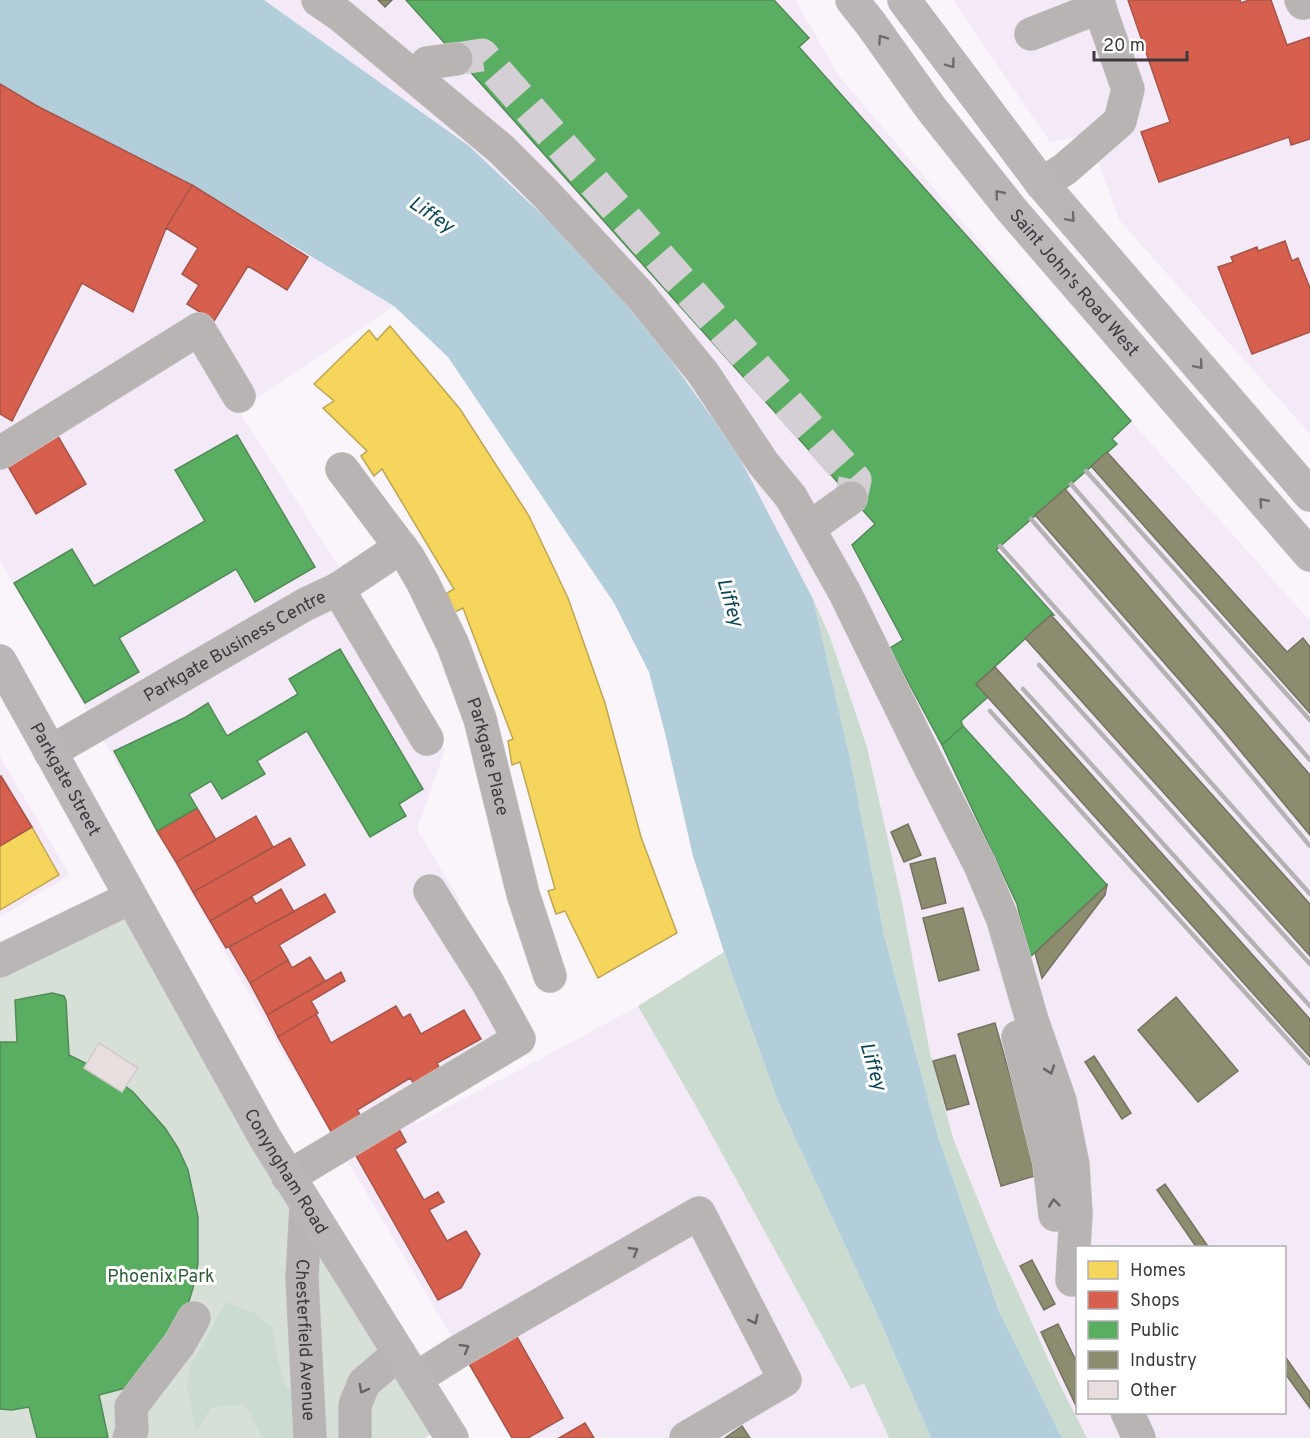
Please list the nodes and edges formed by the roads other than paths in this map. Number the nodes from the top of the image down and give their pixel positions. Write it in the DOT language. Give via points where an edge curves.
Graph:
graph roads {
  1 [pos="318,0"];
  2 [pos="348,0"];
  3 [pos="852,0"];
  4 [pos="904,0"];
  5 [pos="1098,4"];
  6 [pos="1031,34"];
  7 [pos="1042,184"];
  8 [pos="239,396"];
  9 [pos="0,453"];
  10 [pos="342,469"];
  11 [pos="1310,495"];
  12 [pos="791,497"];
  13 [pos="852,498"];
  14 [pos="809,528"];
  15 [pos="1307,546"];
  16 [pos="401,548"];
  17 [pos="338,589"];
  18 [pos="0,660"];
  19 [pos="427,739"];
  20 [pos="50,752"];
  21 [pos="430,891"];
  22 [pos="130,898"];
  23 [pos="0,961"];
  24 [pos="550,976"];
  25 [pos="288,1177"];
  26 [pos="306,1205"];
  27 [pos="1075,1288"];
  28 [pos="194,1318"];
  29 [pos="407,1366"];
  30 [pos="1127,1414"];
  31 [pos="129,1438"];
  32 [pos="310,1438"];
  33 [pos="355,1438"];
  34 [pos="452,1438"];
  35 [pos="686,1438"];
  36 [pos="1139,1438"];
  1 -- 12 [label="street" via="501,149 546,194 640,295 703,373 763,463"];
  2 -- 12 [label="street" via="442,61 651,284 717,365 779,453"];
  15 -- 3 [label="main road, Saint John's Road West, one-way" via="1011,209"];
  4 -- 7 [label="main road, one-way"];
  5 -- 6 [label="street"];
  5 -- 7 [label="street" via="1128,89 1120,121"];
  7 -- 11 [label="main road, one-way"];
  8 -- 9 [label="street" via="199,329"];
  10 -- 16 [label="street, Parkgate Place"];
  12 -- 14 [label="street"];
  13 -- 14 [label="street"];
  14 -- 27 [label="street" via="981,865 1003,920 1059,1101 1073,1165"];
  16 -- 17 [label="street"];
  16 -- 24 [label="street, Parkgate Place" via="453,645 480,719 523,894"];
  17 -- 19 [label="street"];
  17 -- 20 [label="street, Parkgate Business Centre"];
  18 -- 20 [label="main road, Parkgate Street"];
  20 -- 22 [label="main road, Parkgate Street"];
  21 -- 25 [label="street" via="477,989 519,1039"];
  22 -- 23 [label="main road"];
  22 -- 25 [label="main road, Conyngham Road"];
  25 -- 26 [label="main road, Conyngham Road"];
  26 -- 29 [label="main road, Conyngham Road"];
  26 -- 32 [label="street, Chesterfield Avenue" via="302,1278"];
  28 -- 31 [label="street" via="180,1343 131,1407"];
  29 -- 33 [label="street, one-way" via="364,1383 355,1405"];
  29 -- 34 [label="main road, Conyngham Road"];
  29 -- 35 [label="street, one-way" via="461,1350 699,1213 785,1380"];
  30 -- 36 [label="street"];
}
